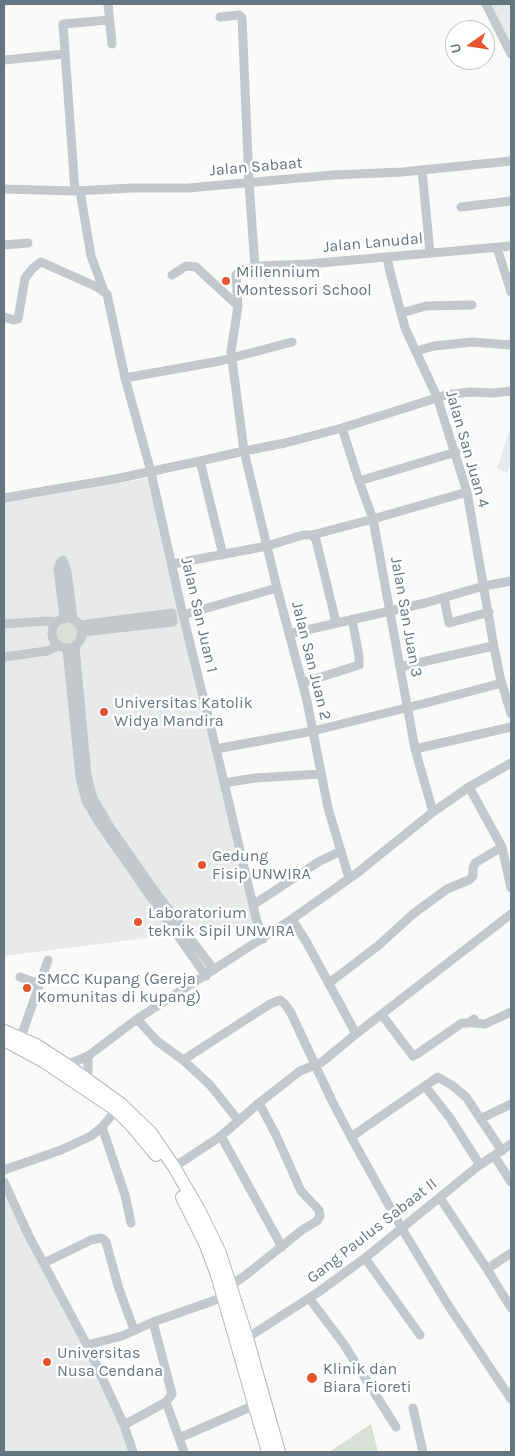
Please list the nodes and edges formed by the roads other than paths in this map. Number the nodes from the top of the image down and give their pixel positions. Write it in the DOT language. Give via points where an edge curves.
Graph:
graph roads {
  1 [pos="108,4"];
  2 [pos="486,4"];
  3 [pos="220,17"];
  4 [pos="109,20"];
  5 [pos="112,44"];
  6 [pos="65,54"];
  7 [pos="511,54"];
  8 [pos="4,60"];
  9 [pos="511,161"];
  10 [pos="422,170"];
  11 [pos="249,183"];
  12 [pos="4,189"];
  13 [pos="77,191"];
  14 [pos="511,201"];
  15 [pos="460,207"];
  16 [pos="28,243"];
  17 [pos="4,245"];
  18 [pos="511,246"];
  19 [pos="497,248"];
  20 [pos="430,254"];
  21 [pos="387,257"];
  22 [pos="256,267"];
  23 [pos="238,273"];
  24 [pos="172,275"];
  25 [pos="104,291"];
  26 [pos="511,292"];
  27 [pos="472,305"];
  28 [pos="238,306"];
  29 [pos="401,313"];
  30 [pos="4,318"];
  31 [pos="292,342"];
  32 [pos="511,345"];
  33 [pos="417,351"];
  34 [pos="232,358"];
  35 [pos="125,378"];
  36 [pos="511,391"];
  37 [pos="438,397"];
  38 [pos="342,428"];
  39 [pos="244,451"];
  40 [pos="456,452"];
  41 [pos="200,462"];
  42 [pos="151,472"];
  43 [pos="359,481"];
  44 [pos="468,492"];
  45 [pos="4,498"];
  46 [pos="373,519"];
  47 [pos="312,535"];
  48 [pos="267,546"];
  49 [pos="223,555"];
  50 [pos="172,564"];
  51 [pos="511,581"];
  52 [pos="484,586"];
  53 [pos="277,588"];
  54 [pos="444,598"];
  55 [pos="390,610"];
  56 [pos="489,612"];
  57 [pos="183,615"];
  58 [pos="352,619"];
  59 [pos="336,622"];
  60 [pos="71,623"];
  61 [pos="4,624"];
  62 [pos="119,625"];
  63 [pos="289,634"];
  64 [pos="494,646"];
  65 [pos="67,647"];
  66 [pos="4,657"];
  67 [pos="401,669"];
  68 [pos="302,683"];
  69 [pos="502,683"];
  70 [pos="407,708"];
  71 [pos="511,714"];
  72 [pos="511,727"];
  73 [pos="313,731"];
  74 [pos="216,749"];
  75 [pos="416,749"];
  76 [pos="511,763"];
  77 [pos="321,774"];
  78 [pos="224,783"];
  79 [pos="469,787"];
  80 [pos="433,812"];
  81 [pos="502,847"];
  82 [pos="341,851"];
  83 [pos="350,878"];
  84 [pos="511,888"];
  85 [pos="253,905"];
  86 [pos="511,914"];
  87 [pos="292,920"];
  88 [pos="263,939"];
  89 [pos="48,960"];
  90 [pos="210,973"];
  91 [pos="20,978"];
  92 [pos="329,983"];
  93 [pos="40,984"];
  94 [pos="511,1012"];
  95 [pos="382,1015"];
  96 [pos="137,1018"];
  97 [pos="4,1030"];
  98 [pos="356,1034"];
  99 [pos="21,1038"];
  100 [pos="4,1040"];
  101 [pos="88,1056"];
  102 [pos="183,1060"];
  103 [pos="67,1065"];
  104 [pos="316,1065"];
  105 [pos="88,1079"];
  106 [pos="425,1086"];
  107 [pos="259,1103"];
  108 [pos="511,1104"];
  109 [pos="116,1110"];
  110 [pos="482,1118"];
  111 [pos="238,1120"];
  112 [pos="102,1127"];
  113 [pos="220,1136"];
  114 [pos="351,1137"];
  115 [pos="511,1144"];
  116 [pos="498,1154"];
  117 [pos="480,1166"];
  118 [pos="174,1167"];
  119 [pos="4,1170"];
  120 [pos="4,1182"];
  121 [pos="511,1182"];
  122 [pos="440,1198"];
  123 [pos="131,1223"];
  124 [pos="401,1227"];
  125 [pos="282,1247"];
  126 [pos="511,1253"];
  127 [pos="365,1258"];
  128 [pos="44,1263"];
  129 [pos="487,1269"];
  130 [pos="231,1284"];
  131 [pos="224,1296"];
  132 [pos="309,1298"];
  133 [pos="511,1308"];
  134 [pos="153,1322"];
  135 [pos="134,1330"];
  136 [pos="420,1335"];
  137 [pos="247,1338"];
  138 [pos="87,1345"];
  139 [pos="252,1376"];
  140 [pos="511,1399"];
  141 [pos="166,1402"];
  142 [pos="255,1406"];
  143 [pos="413,1408"];
  144 [pos="124,1425"];
  145 [pos="396,1427"];
  146 [pos="179,1438"];
  147 [pos="133,1452"];
  148 [pos="184,1452"];
  149 [pos="268,1452"];
  150 [pos="279,1452"];
  151 [pos="423,1452"];
  1 -- 4 [label="street"];
  2 -- 7 [label="street"];
  3 -- 11 [label="street" via="239,15 242,18"];
  4 -- 5 [label="street"];
  4 -- 6 [label="street, Jalan San Juan 1" via="63,24"];
  6 -- 8 [label="street"];
  6 -- 13 [label="street, Jalan San Juan 1"];
  9 -- 10 [label="street, Jalan Sabaat"];
  10 -- 11 [label="street, Jalan Sabaat"];
  10 -- 20 [label="street"];
  11 -- 13 [label="street, Jalan Sabaat"];
  11 -- 22 [label="street"];
  12 -- 13 [label="street, Jalan Sabaat"];
  13 -- 25 [label="street, Jalan San Juan 1" via="91,256"];
  14 -- 15 [label="street"];
  16 -- 17 [label="street"];
  18 -- 19 [label="street, Jalan Lanudal"];
  19 -- 20 [label="street, Jalan Lanudal"];
  19 -- 26 [label="street"];
  20 -- 21 [label="street, Jalan Lanudal"];
  21 -- 22 [label="street, Jalan Lanudal"];
  21 -- 29 [label="street, Jalan San Juan 4"];
  22 -- 23 [label="street, Jalan Lanudal"];
  23 -- 28 [label="street, Jalan San Juan 2"];
  24 -- 28 [label="street" via="186,266 196,267"];
  25 -- 30 [label="street" via="41,262 26,278 18,319"];
  25 -- 35 [label="street, Jalan San Juan 1" via="109,300"];
  27 -- 29 [label="street" via="426,306"];
  28 -- 34 [label="street, Jalan San Juan 2"];
  29 -- 33 [label="street, Jalan San Juan 4"];
  31 -- 34 [label="street"];
  32 -- 33 [label="street" via="472,342"];
  33 -- 37 [label="street, Jalan San Juan 4"];
  34 -- 35 [label="street"];
  34 -- 39 [label="street, Jalan San Juan 2"];
  35 -- 42 [label="street, Jalan San Juan 1"];
  36 -- 37 [label="street" via="464,392"];
  37 -- 38 [label="street"];
  37 -- 40 [label="street, Jalan San Juan 4"];
  38 -- 39 [label="street" via="285,444"];
  38 -- 43 [label="street, Jalan San Juan 3"];
  39 -- 41 [label="street"];
  39 -- 48 [label="street, Jalan San Juan 2"];
  40 -- 43 [label="street"];
  40 -- 44 [label="street, Jalan San Juan 4"];
  41 -- 42 [label="street"];
  41 -- 49 [label="street"];
  42 -- 45 [label="street"];
  42 -- 50 [label="street, Jalan San Juan 1"];
  43 -- 46 [label="street, Jalan San Juan 3"];
  44 -- 46 [label="street"];
  44 -- 52 [label="street, Jalan San Juan 4"];
  46 -- 47 [label="street"];
  46 -- 55 [label="street, Jalan San Juan 3"];
  47 -- 48 [label="street"];
  47 -- 59 [label="street" via="316,540"];
  48 -- 49 [label="street"];
  48 -- 53 [label="street, Jalan San Juan 2"];
  49 -- 50 [label="street"];
  50 -- 57 [label="street, Jalan San Juan 1"];
  51 -- 52 [label="street"];
  52 -- 54 [label="street"];
  52 -- 56 [label="street, Jalan San Juan 4"];
  53 -- 57 [label="street"];
  53 -- 63 [label="street, Jalan San Juan 2"];
  54 -- 55 [label="street"];
  54 -- 56 [label="street" via="449,623"];
  55 -- 58 [label="street"];
  55 -- 67 [label="street, Jalan San Juan 3"];
  56 -- 64 [label="street, Jalan San Juan 4"];
  57 -- 74 [label="street, Jalan San Juan 1"];
  58 -- 59 [label="street"];
  58 -- 68 [label="street" via="359,665"];
  59 -- 63 [label="street"];
  60 -- 60 [label="street" via="58,569 63,560 67,571"];
  60 -- 61 [label="street"];
  60 -- 62 [label="street"];
  60 -- 65 [label="street" via="82,638"];
  60 -- 65 [label="street" via="53,628 52,636"];
  62 -- 62 [label="street" via="172,612 173,622"];
  63 -- 68 [label="street, Jalan San Juan 2"];
  64 -- 67 [label="street"];
  64 -- 69 [label="street, Jalan San Juan 4"];
  65 -- 66 [label="street"];
  65 -- 90 [label="street" via="76,697 80,777 86,801"];
  67 -- 70 [label="street, Jalan San Juan 3"];
  68 -- 73 [label="street, Jalan San Juan 2"];
  69 -- 70 [label="street"];
  69 -- 71 [label="street, Jalan San Juan 4"];
  70 -- 73 [label="street"];
  70 -- 75 [label="street, Jalan San Juan 3"];
  72 -- 75 [label="street"];
  73 -- 74 [label="street"];
  73 -- 77 [label="street, Jalan San Juan 2"];
  74 -- 78 [label="street, Jalan San Juan 1"];
  75 -- 80 [label="street, Jalan San Juan 3"];
  76 -- 79 [label="street"];
  77 -- 78 [label="street"];
  77 -- 82 [label="street, Jalan San Juan 2"];
  78 -- 85 [label="street, Jalan San Juan 1"];
  79 -- 80 [label="street"];
  79 -- 81 [label="street"];
  80 -- 83 [label="street"];
  81 -- 84 [label="street"];
  81 -- 92 [label="street" via="475,863 469,880 447,889 413,914"];
  82 -- 83 [label="street, Jalan San Juan 2"];
  82 -- 85 [label="street"];
  83 -- 87 [label="street"];
  85 -- 88 [label="street, Jalan San Juan 1"];
  86 -- 95 [label="street"];
  87 -- 88 [label="street"];
  87 -- 92 [label="street"];
  88 -- 90 [label="street"];
  89 -- 93 [label="street"];
  90 -- 96 [label="street"];
  91 -- 93 [label="street"];
  92 -- 98 [label="street"];
  93 -- 99 [label="street"];
  94 -- 95 [label="street" via="482,1025 474,1023 474,1019 462,1023 412,1056"];
  95 -- 98 [label="street"];
  96 -- 101 [label="street"];
  96 -- 102 [label="street" via="157,1041"];
  97 -- 99 [label="highway"];
  98 -- 104 [label="street"];
  99 -- 103 [label="highway"];
  100 -- 109 [label="highway" via="43,1061"];
  101 -- 103 [label="street"];
  101 -- 105 [label="street"];
  102 -- 104 [label="street" via="280,1000 291,1013"];
  102 -- 111 [label="street" via="210,1085"];
  103 -- 105 [label="highway"];
  104 -- 107 [label="street" via="300,1071"];
  104 -- 114 [label="street"];
  105 -- 118 [label="highway" via="151,1133"];
  106 -- 110 [label="street" via="434,1078 442,1078 466,1097"];
  106 -- 114 [label="street"];
  106 -- 117 [label="street"];
  107 -- 111 [label="street"];
  107 -- 125 [label="street" via="302,1191 320,1212 317,1221"];
  108 -- 110 [label="street"];
  109 -- 112 [label="street"];
  109 -- 131 [label="highway" via="144,1139 190,1212"];
  110 -- 116 [label="street"];
  111 -- 113 [label="street"];
  112 -- 119 [label="street" via="78,1143"];
  112 -- 123 [label="street"];
  113 -- 118 [label="street"];
  113 -- 125 [label="street"];
  114 -- 124 [label="street"];
  115 -- 116 [label="street, Gang Paulus Sabaat II"];
  116 -- 117 [label="street, Gang Paulus Sabaat II"];
  116 -- 121 [label="street"];
  117 -- 122 [label="street, Gang Paulus Sabaat II"];
  118 -- 130 [label="highway" via="210,1232"];
  120 -- 128 [label="street"];
  122 -- 124 [label="street, Gang Paulus Sabaat II"];
  122 -- 129 [label="street"];
  124 -- 127 [label="street, Gang Paulus Sabaat II"];
  124 -- 140 [label="street" via="467,1336"];
  125 -- 130 [label="street"];
  126 -- 129 [label="street"];
  127 -- 132 [label="street, Gang Paulus Sabaat II"];
  127 -- 136 [label="street"];
  128 -- 135 [label="street" via="91,1240 103,1239"];
  128 -- 138 [label="street"];
  129 -- 133 [label="street"];
  130 -- 137 [label="highway"];
  131 -- 134 [label="street"];
  131 -- 139 [label="highway"];
  132 -- 137 [label="street, Gang Paulus Sabaat II"];
  132 -- 145 [label="street"];
  134 -- 135 [label="street"];
  134 -- 141 [label="street" via="172,1392"];
  135 -- 138 [label="street"];
  137 -- 139 [label="highway"];
  138 -- 144 [label="street"];
  139 -- 142 [label="highway"];
  139 -- 150 [label="highway"];
  141 -- 144 [label="street"];
  141 -- 146 [label="street"];
  142 -- 146 [label="street"];
  142 -- 149 [label="highway"];
  143 -- 151 [label="street"];
  144 -- 147 [label="street"];
  146 -- 148 [label="street"];
}
